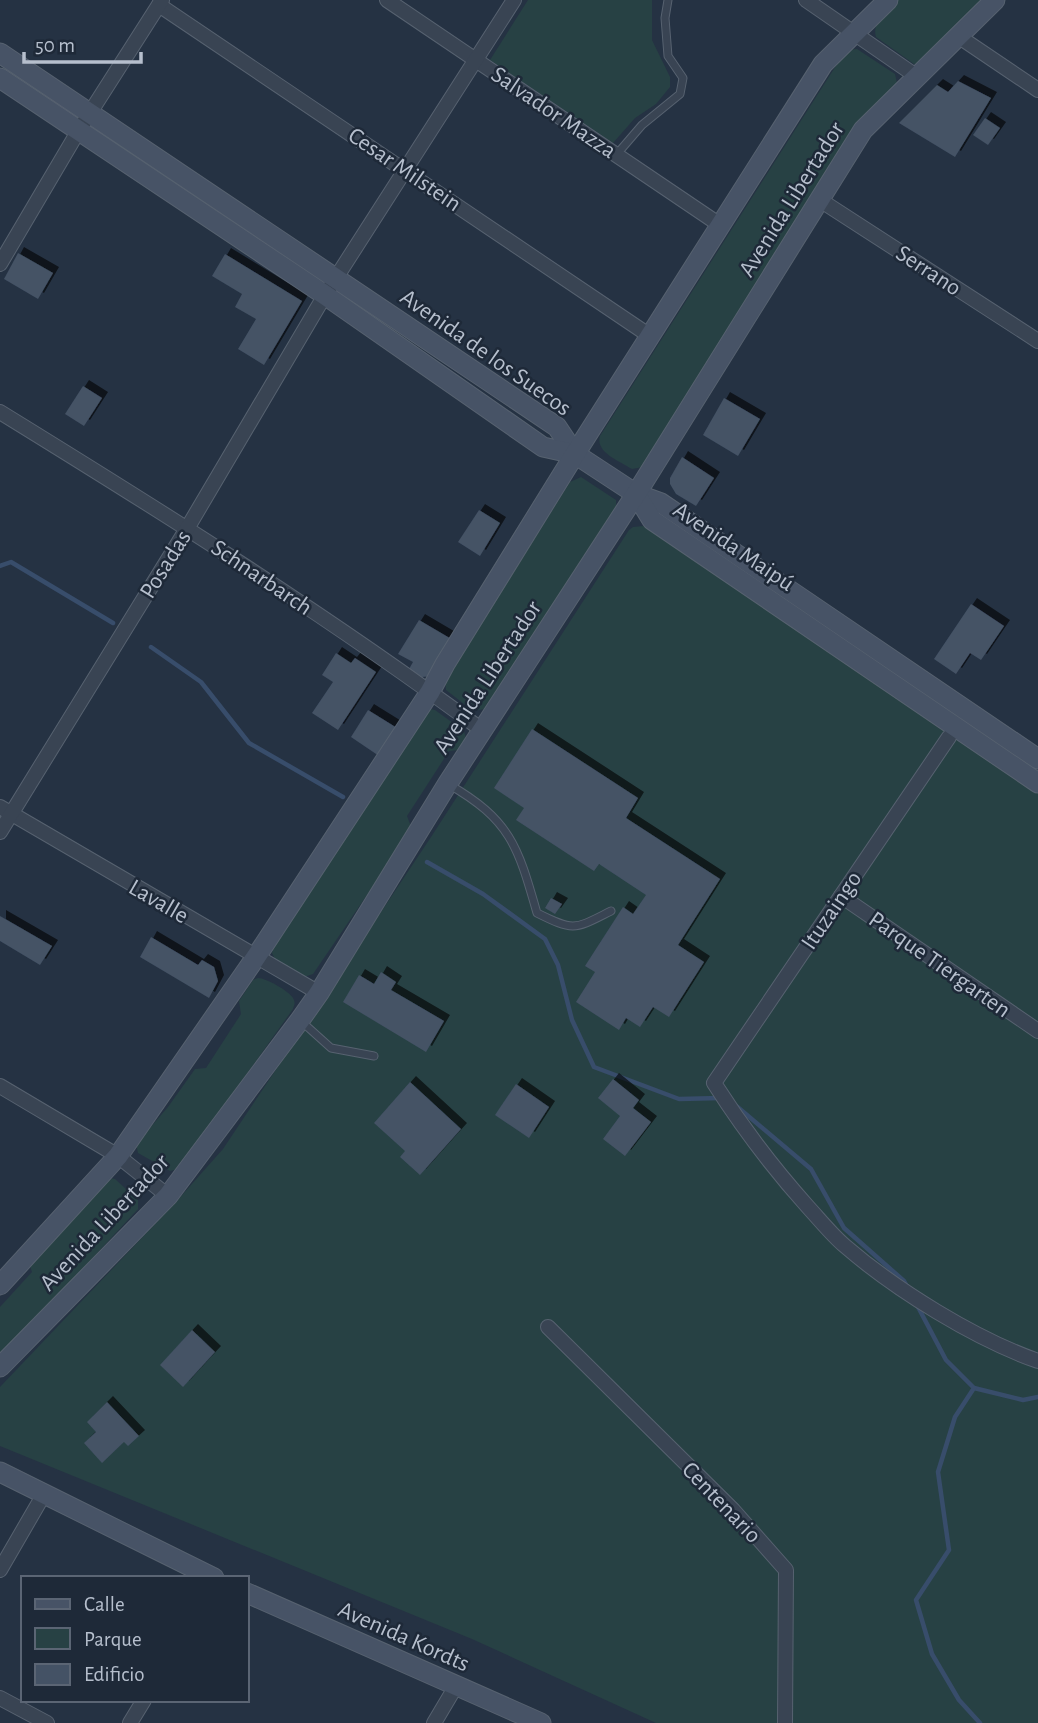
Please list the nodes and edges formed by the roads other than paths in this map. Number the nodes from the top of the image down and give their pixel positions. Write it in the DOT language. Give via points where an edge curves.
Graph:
graph roads {
  1 [pos="387,0"];
  2 [pos="514,0"];
  3 [pos="668,0"];
  4 [pos="806,0"];
  5 [pos="888,0"];
  6 [pos="995,0"];
  7 [pos="161,2"];
  8 [pos="854,33"];
  9 [pos="958,36"];
  10 [pos="0,53"];
  11 [pos="476,60"];
  12 [pos="916,76"];
  13 [pos="0,78"];
  14 [pos="1038,90"];
  15 [pos="92,113"];
  16 [pos="79,130"];
  17 [pos="617,155"];
  18 [pos="407,170"];
  19 [pos="820,200"];
  20 [pos="720,225"];
  21 [pos="0,264"];
  22 [pos="336,278"];
  23 [pos="325,295"];
  24 [pos="650,336"];
  25 [pos="1038,341"];
  26 [pos="0,412"];
  27 [pos="575,454"];
  28 [pos="636,494"];
  29 [pos="188,527"];
  30 [pos="430,692"];
  31 [pos="482,730"];
  32 [pos="948,737"];
  33 [pos="1038,759"];
  34 [pos="447,783"];
  35 [pos="1038,783"];
  36 [pos="5,810"];
  37 [pos="0,832"];
  38 [pos="841,896"];
  39 [pos="611,911"];
  40 [pos="256,957"];
  41 [pos="319,993"];
  42 [pos="300,1020"];
  43 [pos="1038,1031"];
  44 [pos="374,1056"];
  45 [pos="0,1086"];
  46 [pos="118,1156"];
  47 [pos="168,1196"];
  48 [pos="0,1285"];
  49 [pos="548,1327"];
  50 [pos="1038,1361"];
  51 [pos="0,1367"];
  52 [pos="0,1472"];
  53 [pos="44,1494"];
  54 [pos="0,1570"];
  55 [pos="210,1576"];
  56 [pos="248,1593"];
  57 [pos="456,1686"];
  58 [pos="0,1698"];
  59 [pos="143,1702"];
  60 [pos="47,1723"];
  61 [pos="130,1723"];
  62 [pos="434,1723"];
  63 [pos="541,1723"];
  64 [pos="785,1723"];
  1 -- 11 [label="street, Salvador Mazza"];
  2 -- 11 [label="street, Posadas"];
  3 -- 17 [label="lane" via="668,56 683,78 680,94 642,125"];
  4 -- 8 [label="street"];
  5 -- 8 [label="main road, Avenida Libertador"];
  6 -- 9 [label="main road, Avenida Libertador"];
  7 -- 15 [label="street"];
  7 -- 18 [label="street, Cesar Milstein"];
  8 -- 12 [label="street"];
  8 -- 20 [label="main road, Avenida Libertador" via="823,64"];
  9 -- 12 [label="main road, Avenida Libertador"];
  9 -- 14 [label="street"];
  10 -- 15 [label="main road, Avenida de los Suecos"];
  11 -- 17 [label="street, Salvador Mazza"];
  11 -- 18 [label="street, Posadas"];
  12 -- 19 [label="main road, Avenida Libertador" via="863,131"];
  13 -- 16 [label="main road, Avenida de los Suecos"];
  15 -- 16 [label="street"];
  15 -- 22 [label="main road, Avenida de los Suecos"];
  16 -- 21 [label="street"];
  16 -- 23 [label="main road, Avenida de los Suecos"];
  17 -- 20 [label="street, Salvador Mazza"];
  18 -- 22 [label="street, Posadas"];
  18 -- 24 [label="street, Cesar Milstein"];
  19 -- 25 [label="street, Serrano"];
  19 -- 28 [label="main road, Avenida Libertador"];
  20 -- 24 [label="main road, Avenida Libertador"];
  22 -- 23 [label="street, Posadas"];
  22 -- 27 [label="main road, Avenida de los Suecos" via="557,427"];
  23 -- 27 [label="main road, Avenida de los Suecos" via="543,447"];
  23 -- 29 [label="street, Posadas"];
  24 -- 27 [label="main road, Avenida Libertador"];
  26 -- 29 [label="street, Schnarbarch"];
  27 -- 28 [label="main road"];
  27 -- 30 [label="main road, Avenida Libertador"];
  28 -- 31 [label="main road, Avenida Libertador"];
  28 -- 33 [label="main road, Avenida Maipú" via="661,503"];
  28 -- 35 [label="main road, Avenida Maipú" via="652,520"];
  29 -- 30 [label="street, Schnarbarch"];
  29 -- 36 [label="street, Posadas"];
  30 -- 31 [label="street, Schnarbarch"];
  30 -- 40 [label="main road, Avenida Libertador"];
  31 -- 34 [label="main road, Avenida Libertador"];
  32 -- 38 [label="street, Ituzaingo"];
  34 -- 39 [label="lane" via="475,799 513,841 537,913 579,928"];
  34 -- 41 [label="main road, Avenida Libertador"];
  36 -- 37 [label="street, Posadas"];
  36 -- 40 [label="street, Lavalle"];
  38 -- 43 [label="street, Parque Tiergarten"];
  38 -- 50 [label="street, Ituzaingo" via="714,1083 779,1174 844,1245 940,1313 987,1340"];
  40 -- 41 [label="street, Lavalle"];
  40 -- 46 [label="main road, Avenida Libertador"];
  41 -- 42 [label="main road, Avenida Libertador"];
  42 -- 44 [label="lane" via="331,1048"];
  42 -- 47 [label="main road, Avenida Libertador"];
  45 -- 46 [label="street"];
  46 -- 47 [label="street"];
  46 -- 48 [label="main road, Avenida Libertador"];
  47 -- 51 [label="main road, Avenida Libertador"];
  49 -- 64 [label="street, Centenario" via="733,1510 786,1570"];
  52 -- 53 [label="main road"];
  53 -- 54 [label="street"];
  53 -- 55 [label="main road"];
  56 -- 57 [label="main road, Avenida Kordts"];
  57 -- 62 [label="street"];
  57 -- 63 [label="main road, Avenida Kordts"];
  58 -- 60 [label="street"];
  59 -- 61 [label="street"];
}
